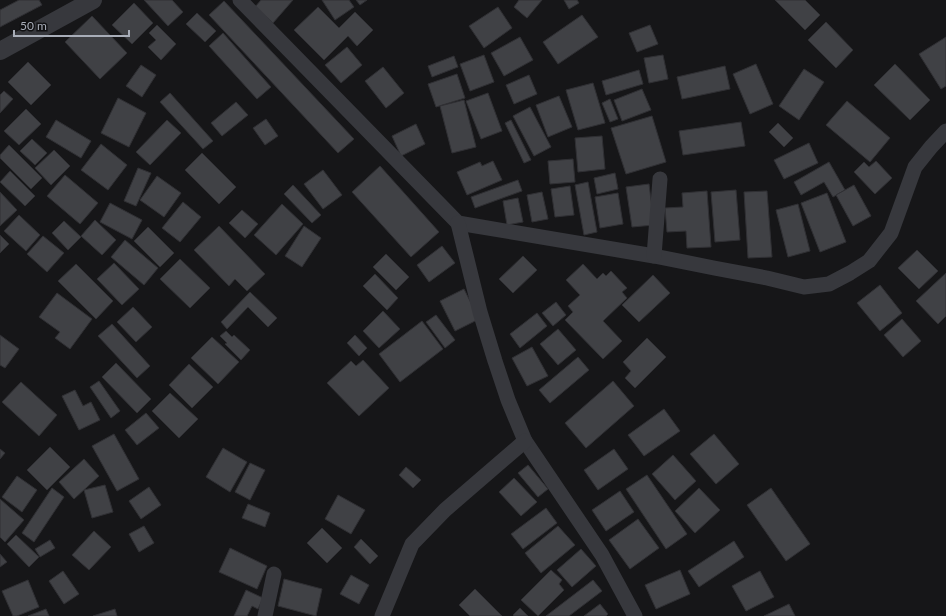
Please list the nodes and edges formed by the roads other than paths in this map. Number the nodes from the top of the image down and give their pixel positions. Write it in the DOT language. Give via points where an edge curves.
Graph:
graph roads {
  1 [pos="93,0"];
  2 [pos="240,0"];
  3 [pos="0,51"];
  4 [pos="946,131"];
  5 [pos="660,179"];
  6 [pos="458,223"];
  7 [pos="654,256"];
  8 [pos="525,441"];
  9 [pos="274,574"];
  10 [pos="265,616"];
  11 [pos="382,616"];
  12 [pos="635,616"];
  1 -- 3 [label="street"];
  2 -- 6 [label="street"];
  4 -- 7 [label="street" via="916,167 891,232 869,261 829,284 804,287"];
  5 -- 7 [label="street"];
  6 -- 7 [label="street"];
  6 -- 8 [label="street" via="495,361"];
  8 -- 11 [label="street" via="445,510 412,544"];
  8 -- 12 [label="street" via="602,555"];
  9 -- 10 [label="street"];
}
